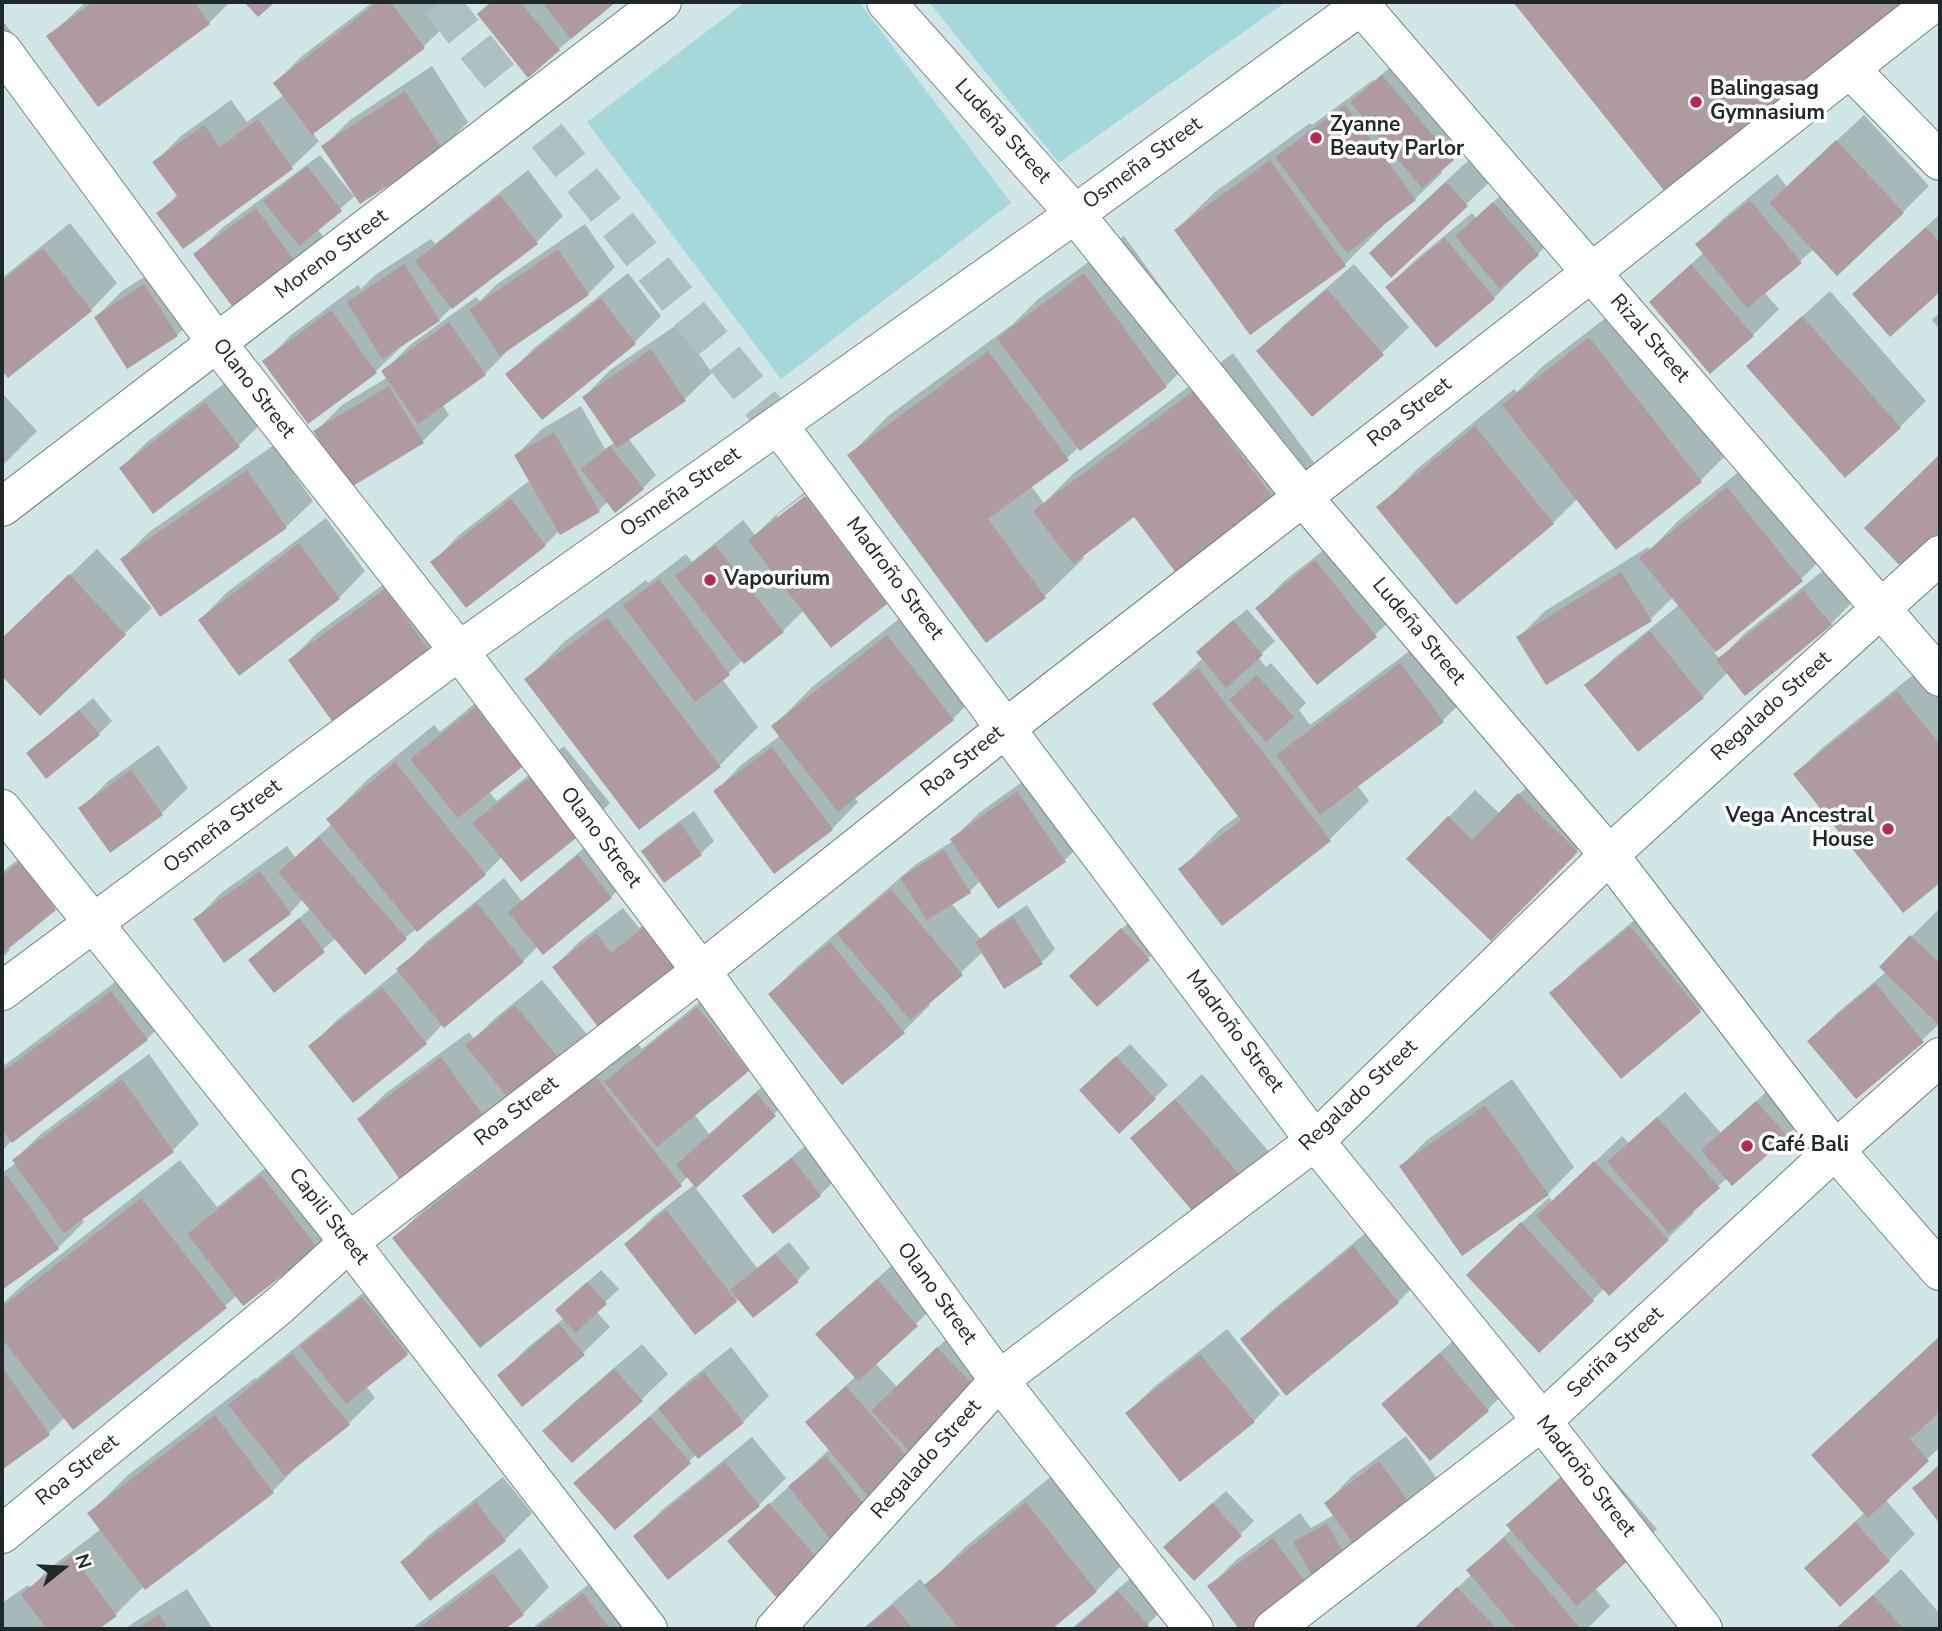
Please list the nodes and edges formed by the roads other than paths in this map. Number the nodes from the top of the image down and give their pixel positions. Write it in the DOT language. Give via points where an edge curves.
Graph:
graph roads {
  1 [pos="662,2"];
  2 [pos="887,2"];
  3 [pos="1934,2"];
  4 [pos="1362,3"];
  5 [pos="2,50"];
  6 [pos="1850,69"];
  7 [pos="1940,161"];
  8 [pos="1074,214"];
  9 [pos="1592,272"];
  10 [pos="217,343"];
  11 [pos="778,425"];
  12 [pos="1302,496"];
  13 [pos="2,507"];
  14 [pos="1940,555"];
  15 [pos="1881,608"];
  16 [pos="459,651"];
  17 [pos="1940,677"];
  18 [pos="1006,728"];
  19 [pos="2,809"];
  20 [pos="1609,855"];
  21 [pos="94,923"];
  22 [pos="701,971"];
  23 [pos="2,992"];
  24 [pos="1940,1056"];
  25 [pos="1315,1141"];
  26 [pos="1835,1150"];
  27 [pos="349,1242"];
  28 [pos="1940,1271"];
  29 [pos="999,1380"];
  30 [pos="1542,1421"];
  31 [pos="2,1534"];
  32 [pos="648,1629"];
  33 [pos="775,1629"];
  34 [pos="1194,1629"];
  35 [pos="1273,1629"];
  36 [pos="1703,1629"];
  1 -- 10 [label="street, Moreno Street"];
  2 -- 8 [label="street, Ludeña Street"];
  3 -- 6 [label="street, Roa Street"];
  4 -- 8 [label="street, Osmeña Street"];
  4 -- 9 [label="street, Rizal Street"];
  5 -- 10 [label="street, Olano Street"];
  6 -- 7 [label="street"];
  6 -- 9 [label="street, Roa Street"];
  8 -- 11 [label="street, Osmeña Street"];
  8 -- 12 [label="street, Ludeña Street"];
  9 -- 12 [label="street, Roa Street"];
  9 -- 15 [label="street, Rizal Street"];
  10 -- 13 [label="street, Moreno Street"];
  10 -- 16 [label="street, Olano Street"];
  11 -- 16 [label="street, Osmeña Street"];
  11 -- 18 [label="street, Madroño Street"];
  12 -- 18 [label="street, Roa Street"];
  12 -- 20 [label="street, Ludeña Street"];
  14 -- 15 [label="street, Regalado Street"];
  15 -- 17 [label="street, Rizal Street"];
  15 -- 20 [label="street, Regalado Street"];
  16 -- 21 [label="street, Osmeña Street"];
  16 -- 22 [label="street, Olano Street"];
  18 -- 22 [label="street, Roa Street"];
  18 -- 25 [label="street, Madroño Street"];
  19 -- 21 [label="street, Capili Street"];
  20 -- 25 [label="street, Regalado Street"];
  20 -- 26 [label="street, Ludeña Street"];
  21 -- 23 [label="street, Osmeña Street"];
  21 -- 27 [label="street, Capili Street"];
  22 -- 27 [label="street, Roa Street"];
  22 -- 29 [label="street, Olano Street"];
  24 -- 26 [label="street, Seriña Street"];
  25 -- 29 [label="street, Regalado Street"];
  25 -- 30 [label="street, Madroño Street"];
  26 -- 28 [label="street, Ludeña Street"];
  26 -- 30 [label="street, Seriña Street"];
  27 -- 31 [label="street, Roa Street" via="280,1305"];
  27 -- 32 [label="street, Capili Street"];
  29 -- 33 [label="street, Regalado Street"];
  29 -- 34 [label="street, Olano Street"];
  30 -- 35 [label="street, Seriña Street"];
  30 -- 36 [label="street, Madroño Street"];
}
